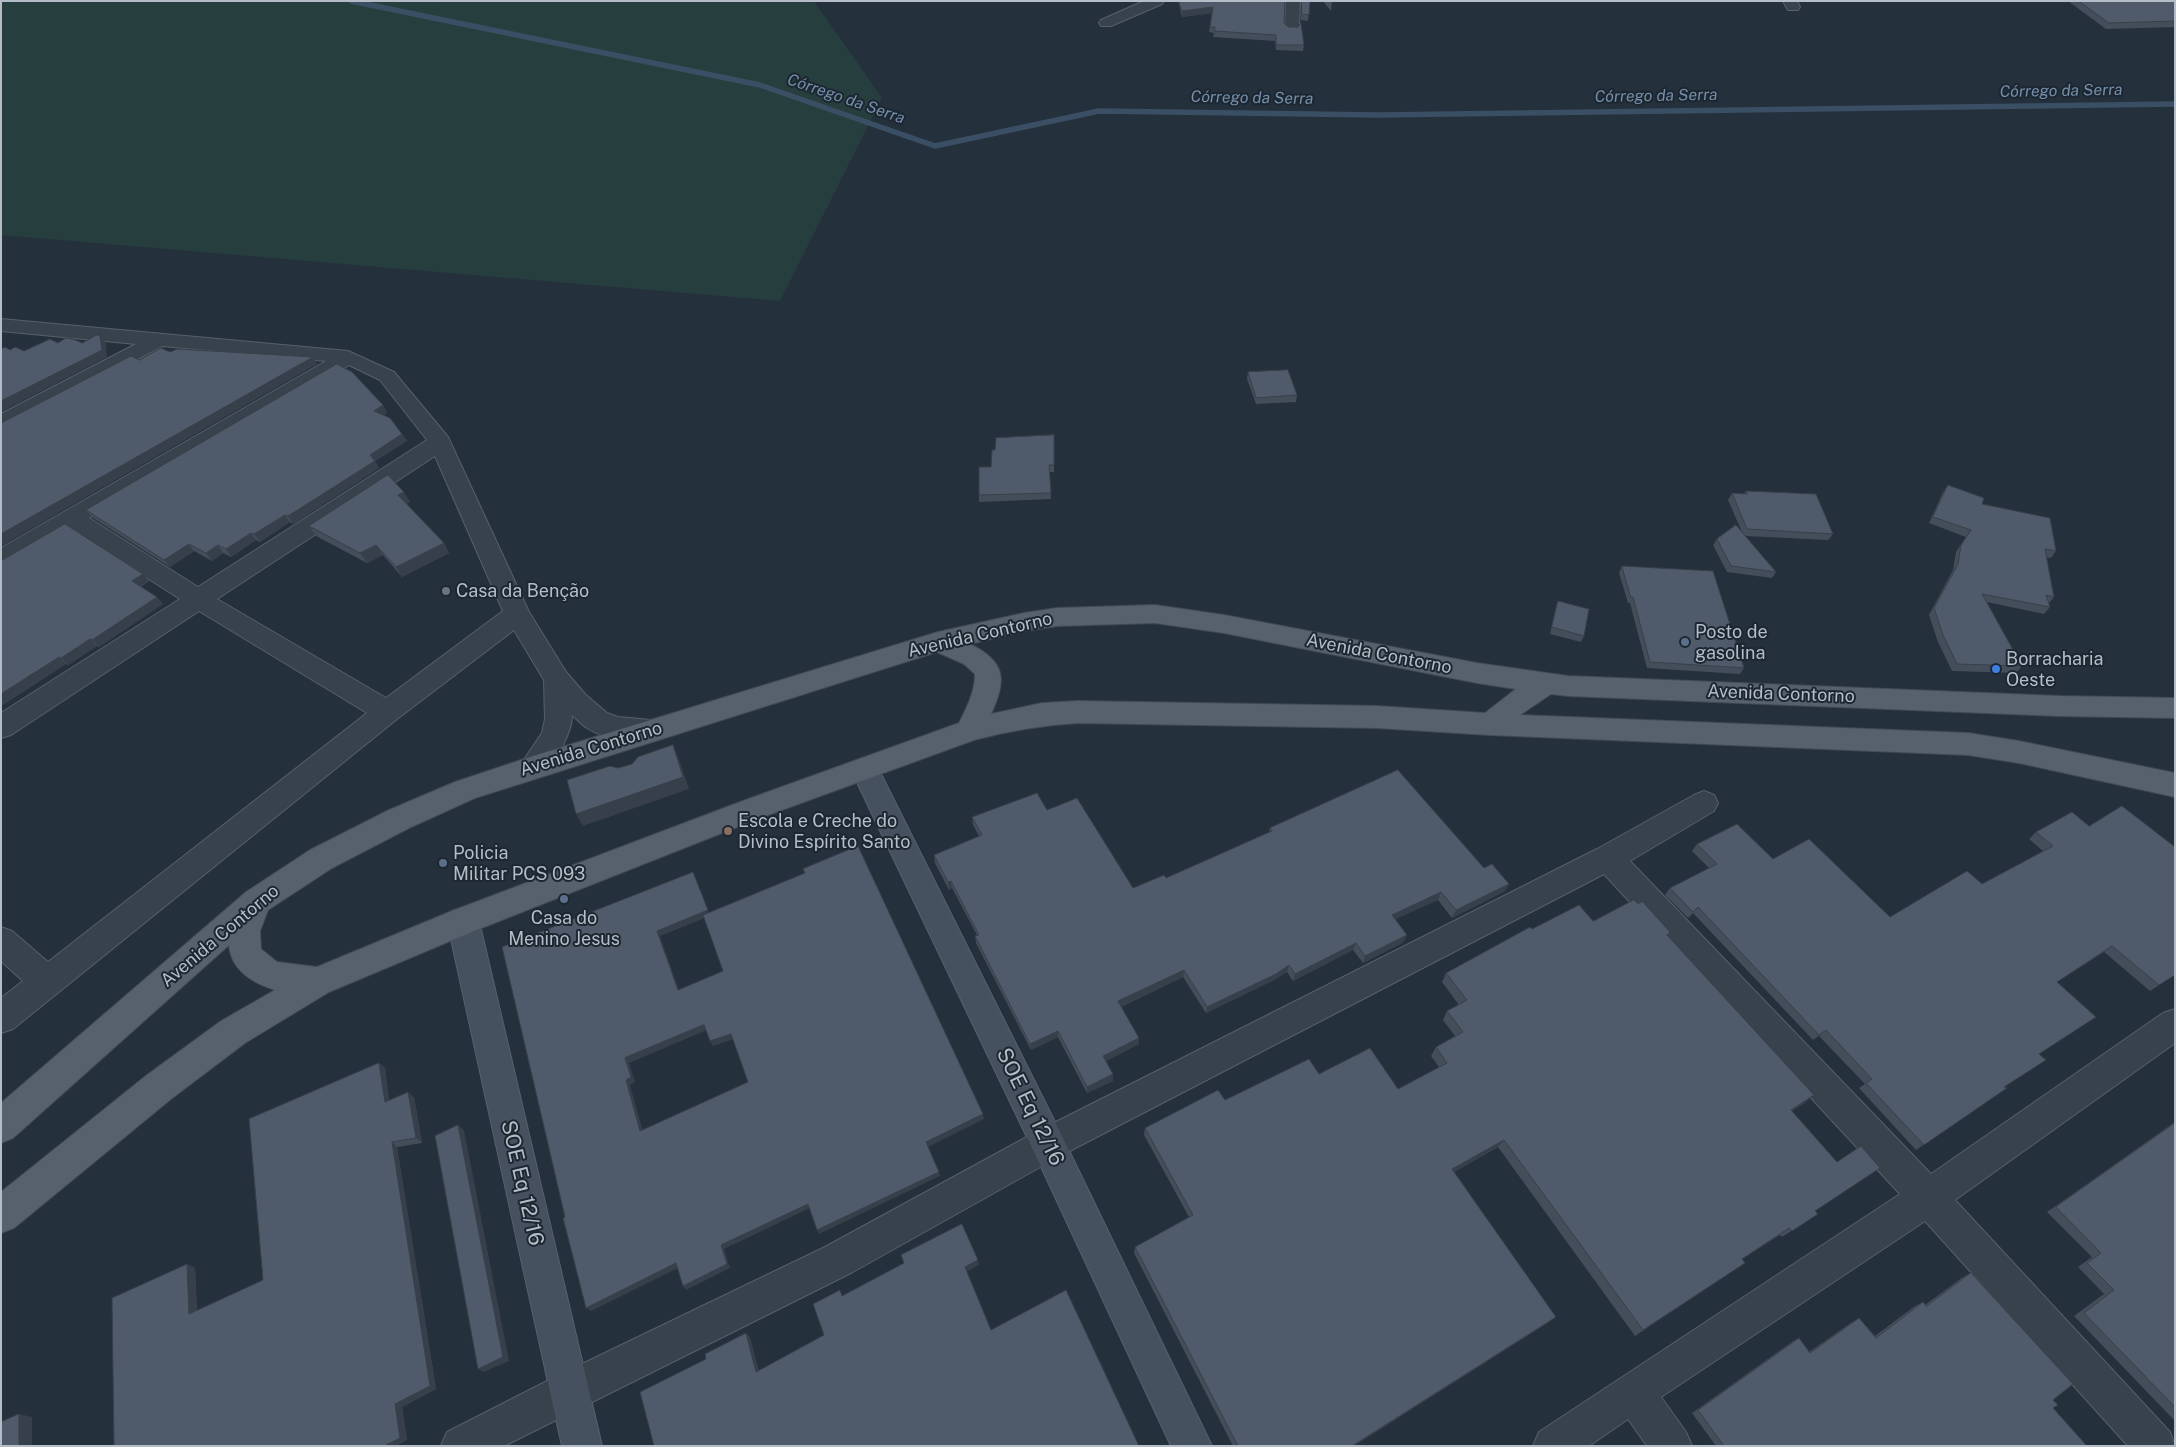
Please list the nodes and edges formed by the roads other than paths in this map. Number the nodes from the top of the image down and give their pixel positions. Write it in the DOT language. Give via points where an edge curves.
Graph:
graph roads {
  1 [pos="1157,1"];
  2 [pos="1293,1"];
  3 [pos="1106,22"];
  4 [pos="1292,28"];
  5 [pos="1,325"];
  6 [pos="160,339"];
  7 [pos="348,357"];
  8 [pos="1,423"];
  9 [pos="440,442"];
  10 [pos="72,519"];
  11 [pos="1,559"];
  12 [pos="199,599"];
  13 [pos="517,614"];
  14 [pos="938,642"];
  15 [pos="557,679"];
  16 [pos="1545,684"];
  17 [pos="1865,697"];
  18 [pos="2175,708"];
  19 [pos="387,712"];
  20 [pos="1490,724"];
  21 [pos="1,728"];
  22 [pos="651,731"];
  23 [pos="969,731"];
  24 [pos="1818,738"];
  25 [pos="533,767"];
  26 [pos="865,770"];
  27 [pos="2175,785"];
  28 [pos="1704,803"];
  29 [pos="1608,858"];
  30 [pos="257,901"];
  31 [pos="463,920"];
  32 [pos="1,941"];
  33 [pos="47,981"];
  34 [pos="318,982"];
  35 [pos="1,1018"];
  36 [pos="2175,1024"];
  37 [pos="1,1126"];
  38 [pos="1048,1144"];
  39 [pos="1928,1197"];
  40 [pos="1,1215"];
  41 [pos="569,1391"];
  42 [pos="1633,1392"];
  43 [pos="461,1446"];
  44 [pos="582,1446"];
  45 [pos="1192,1446"];
  46 [pos="1553,1446"];
  47 [pos="1672,1446"];
  48 [pos="2156,1446"];
  1 -- 3 [label="street"];
  2 -- 4 [label="street"];
  5 -- 6 [label="street"];
  6 -- 7 [label="street"];
  6 -- 8 [label="street"];
  7 -- 9 [label="street" via="387,376"];
  7 -- 10 [label="street"];
  9 -- 12 [label="street"];
  9 -- 13 [label="street"];
  10 -- 11 [label="street"];
  10 -- 12 [label="street"];
  12 -- 19 [label="street"];
  12 -- 21 [label="street"];
  13 -- 15 [label="street"];
  13 -- 19 [label="street"];
  14 -- 16 [label="main road, Avenida Contorno" via="1057,617 1155,614"];
  14 -- 22 [label="main road, Avenida Contorno"];
  14 -- 23 [label="main road" via="971,655 989,671 986,697"];
  15 -- 22 [label="street" via="597,721 617,728"];
  15 -- 25 [label="street" via="560,719 555,736"];
  16 -- 17 [label="main road, Avenida Contorno"];
  16 -- 20 [label="main road"];
  17 -- 18 [label="main road, Avenida Contorno"];
  17 -- 24 [label="main road"];
  19 -- 33 [label="street"];
  20 -- 23 [label="main road" via="1377,716 1087,712 1042,714"];
  20 -- 24 [label="main road"];
  22 -- 25 [label="main road, Avenida Contorno"];
  23 -- 26 [label="main road"];
  24 -- 27 [label="main road" via="1968,744"];
  25 -- 30 [label="main road, Avenida Contorno" via="465,790 399,819 321,858"];
  26 -- 31 [label="main road" via="750,810"];
  26 -- 38 [label="street, SOE Eq 12/16"];
  28 -- 29 [label="street"];
  29 -- 38 [label="street"];
  29 -- 39 [label="street"];
  30 -- 34 [label="main road" via="244,934 246,951 254,965 271,976"];
  30 -- 37 [label="main road, Avenida Contorno"];
  31 -- 34 [label="main road"];
  31 -- 41 [label="street, SOE Eq 12/16"];
  32 -- 33 [label="street"];
  33 -- 35 [label="street"];
  34 -- 40 [label="main road" via="233,1032"];
  36 -- 39 [label="street"];
  38 -- 41 [label="street" via="838,1260"];
  38 -- 45 [label="street, SOE Eq 12/16"];
  39 -- 42 [label="street"];
  39 -- 48 [label="street"];
  41 -- 43 [label="street"];
  41 -- 44 [label="street, SOE Eq 12/16"];
  42 -- 46 [label="street"];
  42 -- 47 [label="street"];
}
